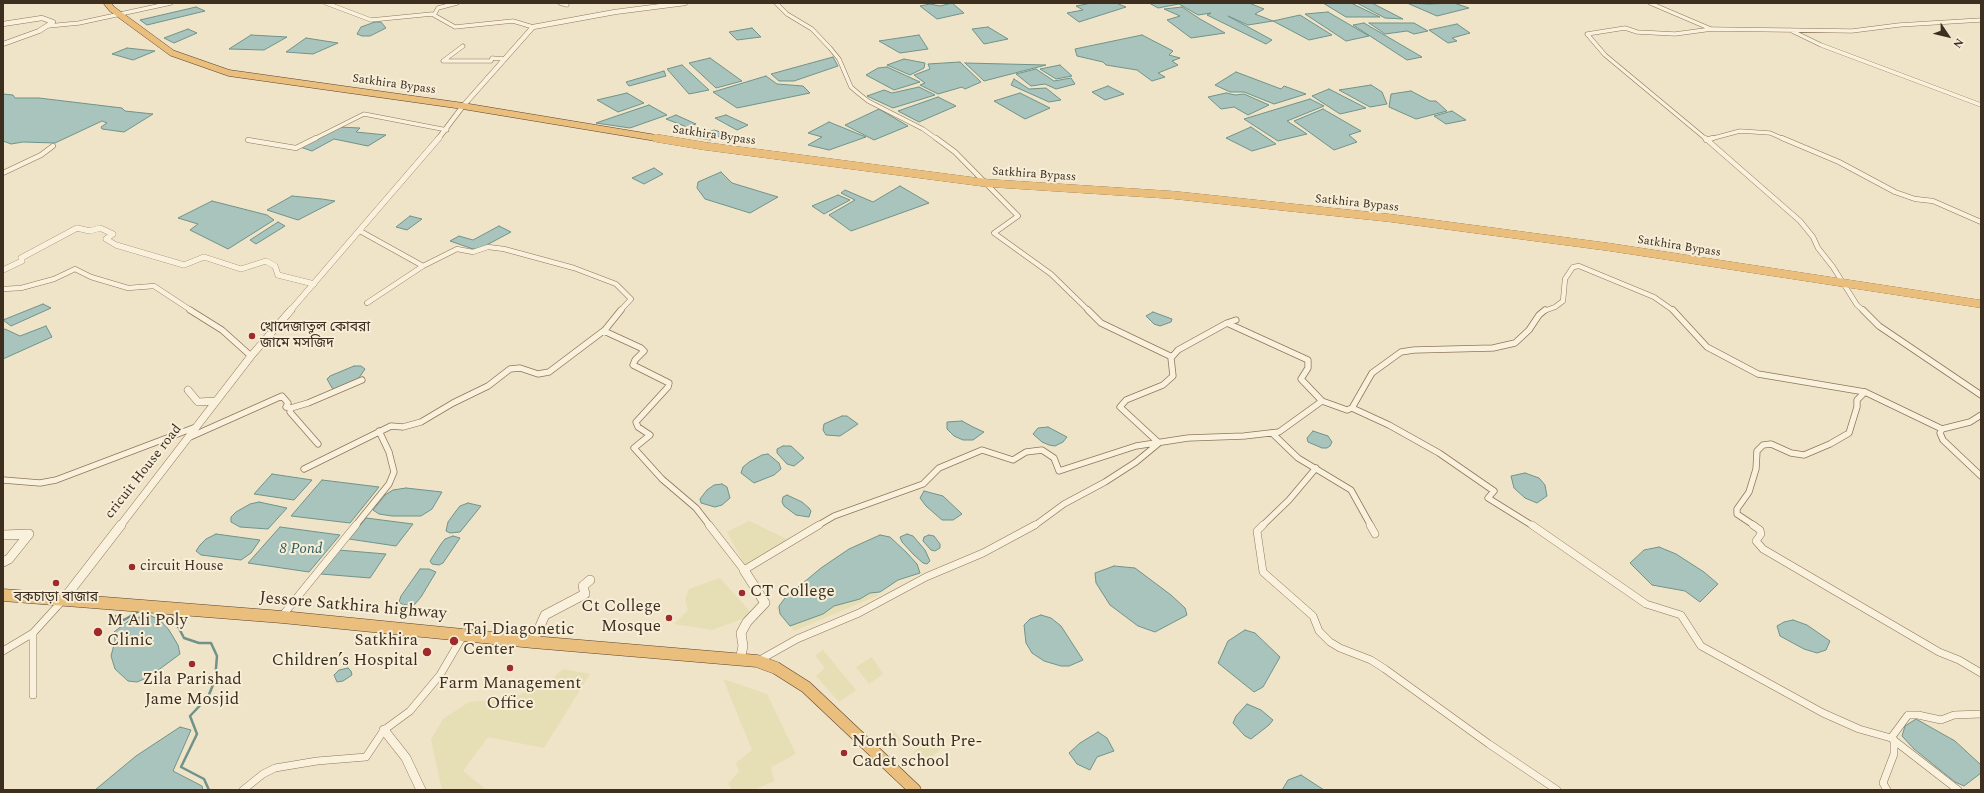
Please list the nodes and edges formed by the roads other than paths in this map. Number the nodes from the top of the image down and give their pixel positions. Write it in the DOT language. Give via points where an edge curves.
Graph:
graph roads {
  1 [pos="107,3"];
  2 [pos="171,3"];
  3 [pos="326,3"];
  4 [pos="456,3"];
  5 [pos="560,3"];
  6 [pos="685,3"];
  7 [pos="776,3"];
  8 [pos="1650,3"];
  9 [pos="567,5"];
  10 [pos="120,14"];
  11 [pos="434,15"];
  12 [pos="1981,20"];
  13 [pos="3,24"];
  14 [pos="48,26"];
  15 [pos="534,27"];
  16 [pos="1712,29"];
  17 [pos="1790,29"];
  18 [pos="3,44"];
  19 [pos="463,46"];
  20 [pos="504,58"];
  21 [pos="463,106"];
  22 [pos="1981,106"];
  23 [pos="447,130"];
  24 [pos="248,140"];
  25 [pos="1706,140"];
  26 [pos="53,146"];
  27 [pos="3,173"];
  28 [pos="987,183"];
  29 [pos="1981,222"];
  30 [pos="360,231"];
  31 [pos="423,266"];
  32 [pos="3,270"];
  33 [pos="314,284"];
  34 [pos="1844,284"];
  35 [pos="3,289"];
  36 [pos="367,303"];
  37 [pos="1981,304"];
  38 [pos="1236,320"];
  39 [pos="1226,323"];
  40 [pos="606,328"];
  41 [pos="1172,357"];
  42 [pos="249,358"];
  43 [pos="362,380"];
  44 [pos="188,390"];
  45 [pos="1865,392"];
  46 [pos="1981,395"];
  47 [pos="216,401"];
  48 [pos="1322,401"];
  49 [pos="291,408"];
  50 [pos="1352,408"];
  51 [pos="1981,416"];
  52 [pos="196,427"];
  53 [pos="1942,429"];
  54 [pos="380,431"];
  55 [pos="1272,433"];
  56 [pos="187,438"];
  57 [pos="1159,443"];
  58 [pos="318,444"];
  59 [pos="1316,468"];
  60 [pos="304,469"];
  61 [pos="1981,476"];
  62 [pos="3,480"];
  63 [pos="1375,534"];
  64 [pos="3,535"];
  65 [pos="3,562"];
  66 [pos="744,570"];
  67 [pos="590,580"];
  68 [pos="3,595"];
  69 [pos="63,600"];
  70 [pos="282,616"];
  71 [pos="33,633"];
  72 [pos="464,634"];
  73 [pos="533,642"];
  74 [pos="3,651"];
  75 [pos="740,660"];
  76 [pos="757,661"];
  77 [pos="1981,673"];
  78 [pos="33,695"];
  79 [pos="1981,714"];
  80 [pos="384,730"];
  81 [pos="1893,739"];
  82 [pos="243,790"];
  83 [pos="421,790"];
  84 [pos="915,790"];
  85 [pos="1557,790"];
  86 [pos="1887,790"];
  87 [pos="1958,790"];
  1 -- 10 [label="highway, Satkhira Bypass"];
  2 -- 10 [label="street"];
  3 -- 11 [label="street" via="371,20"];
  4 -- 11 [label="street" via="438,8"];
  5 -- 9 [label="street"];
  6 -- 15 [label="street" via="640,8"];
  7 -- 28 [label="street" via="787,14 812,29 830,48 839,59 851,87 858,93 938,140 955,152"];
  8 -- 16 [label="street"];
  10 -- 14 [label="street" via="68,25"];
  10 -- 21 [label="highway, Satkhira Bypass" via="172,53 229,73"];
  11 -- 15 [label="street" via="455,27 513,21"];
  12 -- 17 [label="street" via="1899,25 1852,32"];
  13 -- 14 [label="street" via="42,18 53,22"];
  14 -- 18 [label="street"];
  15 -- 20 [label="street, cricuit House road"];
  16 -- 17 [label="street"];
  16 -- 25 [label="street" via="1675,34 1637,32 1625,28 1587,34 1605,55"];
  17 -- 22 [label="street" via="1821,45"];
  19 -- 20 [label="street" via="443,62 491,61 492,58"];
  20 -- 21 [label="street, cricuit House road"];
  21 -- 23 [label="street, cricuit House road"];
  21 -- 28 [label="highway, Satkhira Bypass" via="704,146"];
  23 -- 24 [label="street" via="364,114 296,148"];
  23 -- 30 [label="street, cricuit House road"];
  25 -- 29 [label="street" via="1740,131 1770,133 1838,162 1895,192 1915,199 1933,201"];
  25 -- 34 [label="street" via="1800,221"];
  26 -- 27 [label="street" via="41,155"];
  28 -- 34 [label="highway, Satkhira Bypass" via="1173,195 1390,218 1609,247"];
  28 -- 41 [label="street" via="1018,216 994,233 1051,274 1101,323"];
  30 -- 31 [label="street"];
  30 -- 33 [label="street, cricuit House road"];
  31 -- 36 [label="street"];
  31 -- 40 [label="street" via="457,249 474,252 496,247 574,268 616,284 631,299"];
  32 -- 33 [label="street" via="77,228 90,231 100,228 113,234 106,239 116,245 184,265 204,257 241,269 266,261 275,266 278,275"];
  33 -- 42 [label="street, cricuit House road"];
  34 -- 37 [label="highway, Satkhira Bypass"];
  34 -- 46 [label="street" via="1858,305 1880,326"];
  35 -- 42 [label="street" via="21,288 75,269 91,277 128,288 154,286 222,330"];
  38 -- 39 [label="street"];
  39 -- 41 [label="street" via="1178,350"];
  39 -- 48 [label="street" via="1308,360 1308,368 1301,379"];
  40 -- 54 [label="street" via="549,372 538,374 520,368 510,369 488,386 421,422 403,427 391,426"];
  40 -- 66 [label="street" via="604,331 607,334 644,351 633,365 669,383 636,422 638,427 650,435 634,448 662,479 696,508"];
  41 -- 57 [label="street" via="1173,376 1163,385 1126,400 1120,407"];
  42 -- 47 [label="street, cricuit House road"];
  43 -- 49 [label="street"];
  44 -- 47 [label="street" via="198,402"];
  45 -- 50 [label="street" via="1758,374 1707,347 1674,311 1654,297 1579,266 1573,267 1565,279 1562,302 1539,315 1515,344 1493,348 1401,352 1372,373"];
  45 -- 53 [label="street"];
  45 -- 77 [label="street" via="1857,400 1849,433 1830,444 1804,455 1791,453 1771,444 1763,445 1757,451 1756,469 1749,492 1737,509 1737,514 1760,530 1761,534 1756,541 1763,549 1939,652"];
  47 -- 52 [label="street, cricuit House road"];
  48 -- 50 [label="street" via="1346,410"];
  48 -- 55 [label="street" via="1279,432"];
  49 -- 56 [label="street" via="286,407 288,403 282,396"];
  49 -- 58 [label="street" via="290,412"];
  50 -- 81 [label="street" via="1439,453 1494,491 1488,498 1525,520 1646,604 1681,615 1701,646 1823,713 1859,729"];
  51 -- 53 [label="street" via="1970,422"];
  52 -- 56 [label="street, cricuit House road"];
  52 -- 62 [label="street" via="56,480 40,483"];
  53 -- 61 [label="street" via="1940,433 1943,440"];
  54 -- 60 [label="street"];
  54 -- 70 [label="street" via="394,472 389,484"];
  55 -- 57 [label="street" via="1188,438"];
  55 -- 59 [label="street" via="1298,458"];
  56 -- 69 [label="street, cricuit House road"];
  57 -- 66 [label="street" via="1136,446 1059,471 1054,458 1042,450 1026,452 1013,460 982,450 939,468 924,484 834,516"];
  57 -- 76 [label="street" via="1136,462 1064,504 1027,531 926,577 859,613 798,638"];
  59 -- 63 [label="street" via="1352,490"];
  59 -- 85 [label="street" via="1289,500 1257,531 1263,572 1313,616 1319,631 1330,642 1385,669"];
  64 -- 65 [label="street" via="29,534 9,559"];
  66 -- 75 [label="street" via="765,603 746,622 741,633 743,646"];
  67 -- 73 [label="street" via="583,586 585,594 545,616"];
  68 -- 69 [label="highway, Jessore Satkhira highway"];
  69 -- 70 [label="highway, Jessore Satkhira highway"];
  69 -- 71 [label="street"];
  70 -- 72 [label="highway, Jessore Satkhira highway"];
  71 -- 74 [label="street"];
  71 -- 78 [label="street"];
  72 -- 73 [label="highway, Jessore Satkhira highway"];
  72 -- 80 [label="street" via="435,681 410,711"];
  73 -- 75 [label="highway, Jessore Satkhira highway"];
  75 -- 76 [label="highway, Jessore Satkhira highway"];
  76 -- 84 [label="highway, Jessore Satkhira highway" via="776,668 806,686"];
  79 -- 81 [label="street" via="1954,715 1941,720 1908,715"];
  80 -- 82 [label="street" via="366,757 275,768"];
  80 -- 83 [label="street" via="406,758"];
  81 -- 86 [label="street" via="1894,754 1883,783"];
  81 -- 87 [label="street"];
}
